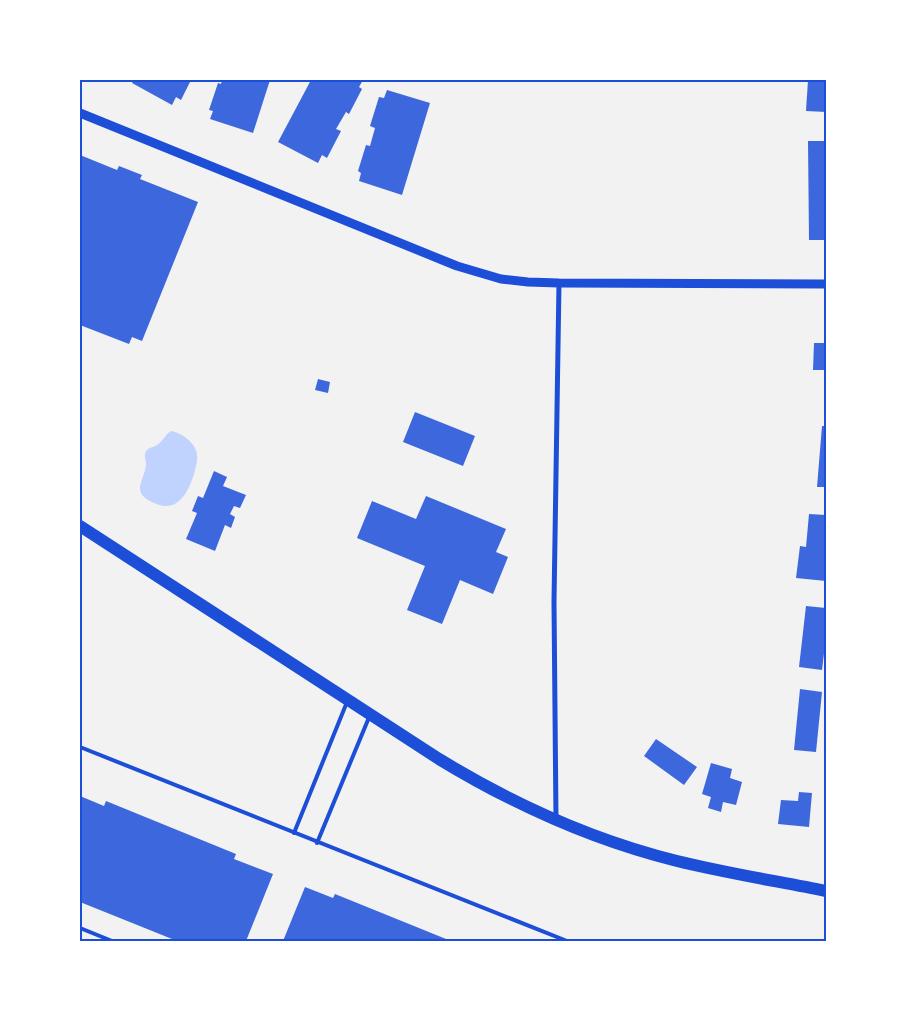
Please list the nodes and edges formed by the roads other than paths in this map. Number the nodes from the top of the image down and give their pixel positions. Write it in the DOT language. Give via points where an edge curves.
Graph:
graph roads {
  1 [pos="80,113"];
  2 [pos="559,283"];
  3 [pos="826,284"];
  4 [pos="80,526"];
  5 [pos="348,700"];
  6 [pos="370,714"];
  7 [pos="80,747"];
  8 [pos="556,820"];
  9 [pos="294,833"];
  10 [pos="317,843"];
  11 [pos="826,892"];
  12 [pos="80,928"];
  13 [pos="112,941"];
  14 [pos="567,941"];
  1 -- 2 [label="street" via="457,266 501,278"];
  2 -- 3 [label="street"];
  2 -- 8 [label="street" via="554,602"];
  4 -- 5 [label="main road"];
  5 -- 6 [label="main road"];
  5 -- 9 [label="lane"];
  6 -- 8 [label="main road" via="501,795"];
  6 -- 10 [label="lane"];
  7 -- 9 [label="lane"];
  8 -- 11 [label="main road" via="612,842 676,861"];
  9 -- 10 [label="lane"];
  10 -- 14 [label="lane"];
  12 -- 13 [label="lane"];
}
